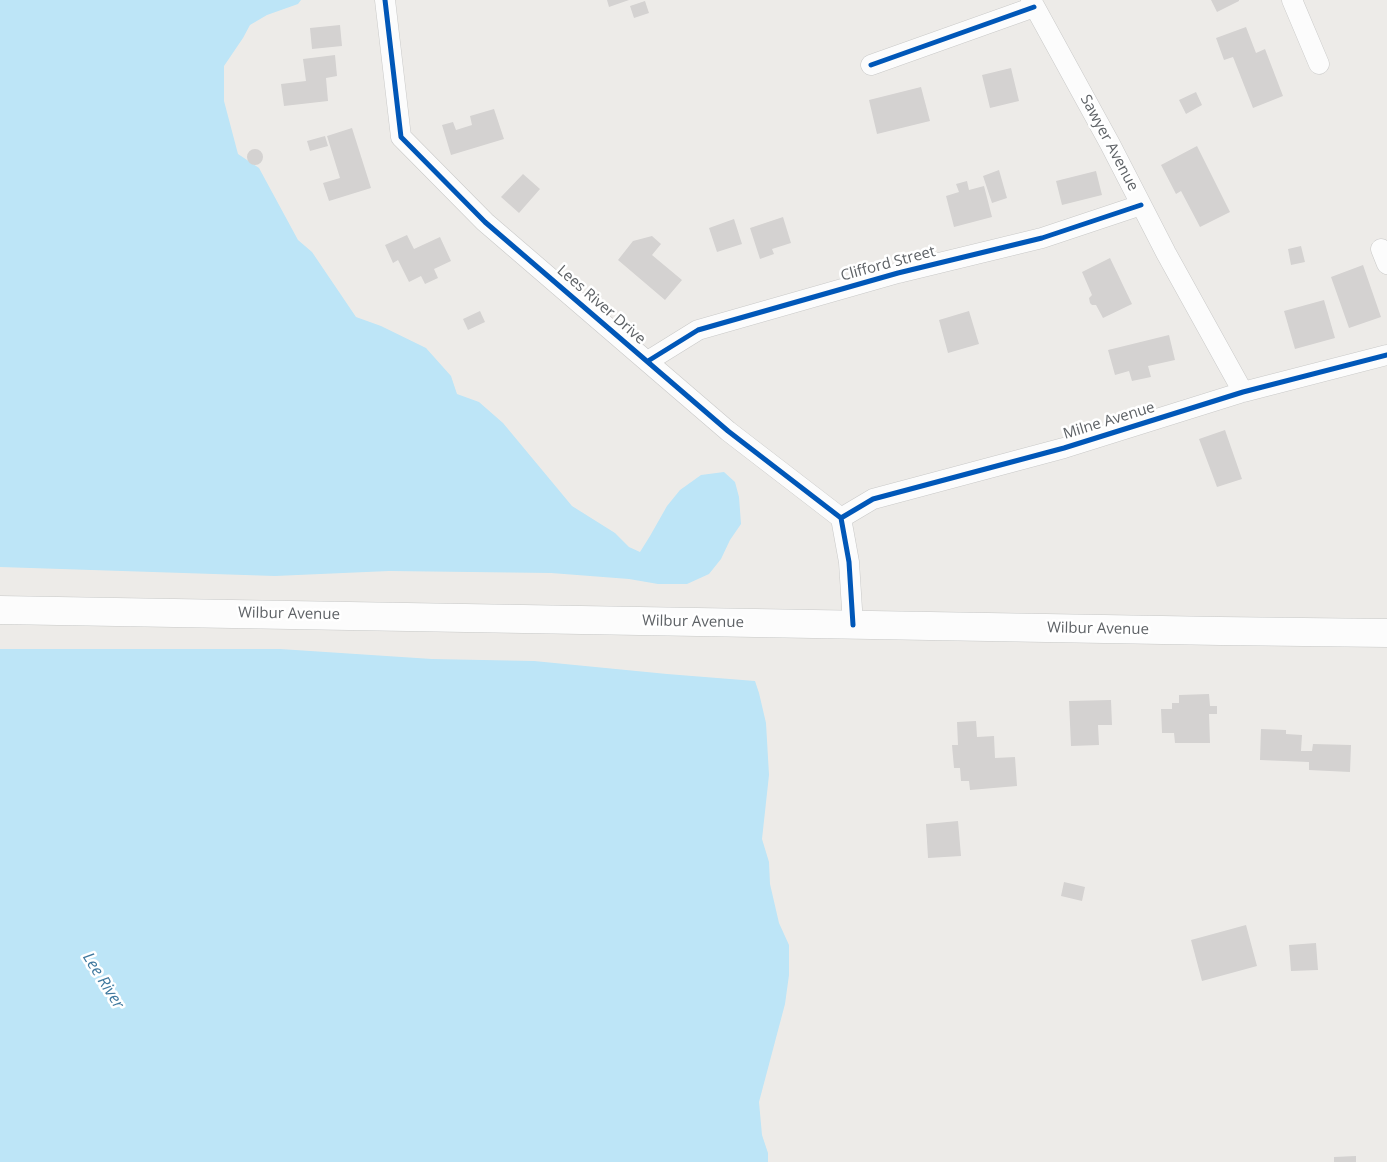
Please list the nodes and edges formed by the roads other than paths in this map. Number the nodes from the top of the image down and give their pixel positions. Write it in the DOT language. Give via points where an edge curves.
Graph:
graph roads {
  1 [pos="385,0"];
  2 [pos="1292,0"];
  3 [pos="1033,3"];
  4 [pos="1319,64"];
  5 [pos="871,65"];
  6 [pos="1142,205"];
  7 [pos="1387,355"];
  8 [pos="648,361"];
  9 [pos="1244,392"];
  10 [pos="841,518"];
  11 [pos="0,610"];
  12 [pos="854,625"];
  13 [pos="1387,633"];
  1 -- 8 [label="street, Lees River Drive" via="401,137 485,222"];
  2 -- 4 [label="street"];
  3 -- 5 [label="street"];
  3 -- 6 [label="street, Sawyer Avenue"];
  6 -- 8 [label="street, Clifford Street" via="1042,238 898,273 698,330"];
  6 -- 9 [label="street, Sawyer Avenue"];
  7 -- 9 [label="street, Milne Avenue"];
  8 -- 10 [label="street, Lees River Drive" via="728,431"];
  9 -- 10 [label="street, Milne Avenue" via="1064,448 873,500"];
  10 -- 12 [label="street" via="849,562"];
  11 -- 12 [label="main road, Wilbur Avenue"];
  12 -- 13 [label="main road, Wilbur Avenue"];
}
